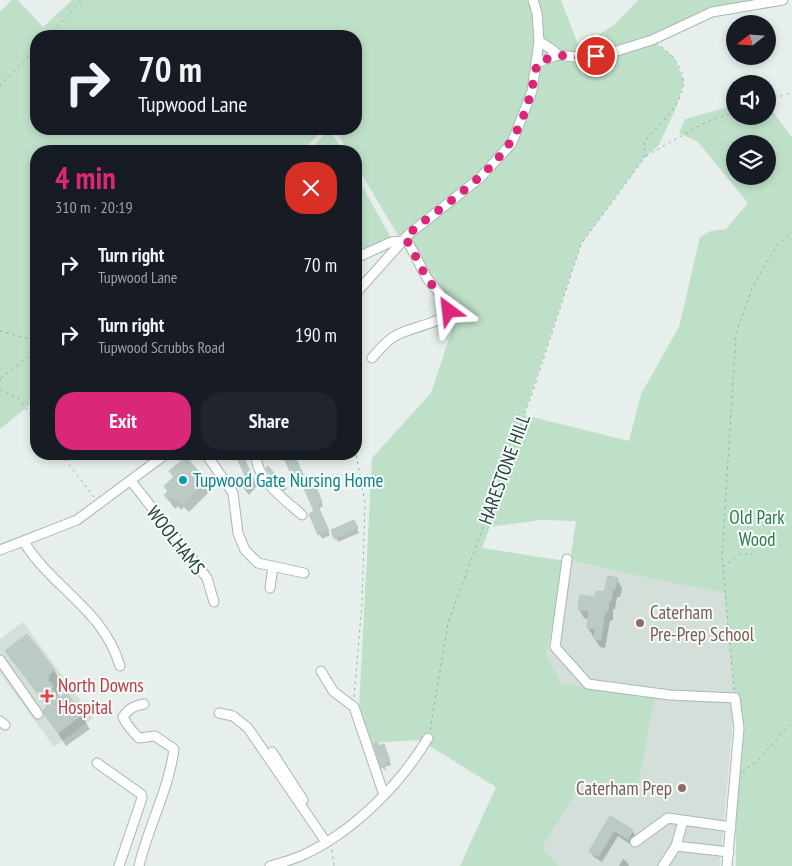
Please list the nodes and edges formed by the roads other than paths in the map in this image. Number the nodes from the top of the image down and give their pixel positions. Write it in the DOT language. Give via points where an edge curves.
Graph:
graph roads {
  1 [pos="533,0"];
  2 [pos="783,0"];
  3 [pos="539,41"];
  4 [pos="557,55"];
  5 [pos="537,63"];
  6 [pos="404,240"];
  7 [pos="362,255"];
  8 [pos="362,286"];
  9 [pos="372,358"];
  10 [pos="158,460"];
  11 [pos="210,460"];
  12 [pos="256,460"];
  13 [pos="130,481"];
  14 [pos="302,515"];
  15 [pos="24,542"];
  16 [pos="0,550"];
  17 [pos="567,559"];
  18 [pos="273,566"];
  19 [pos="304,573"];
  20 [pos="270,588"];
  21 [pos="214,602"];
  22 [pos="0,660"];
  23 [pos="120,666"];
  24 [pos="321,671"];
  25 [pos="144,704"];
  26 [pos="219,713"];
  27 [pos="38,714"];
  28 [pos="428,738"];
  29 [pos="272,752"];
  30 [pos="97,763"];
  31 [pos="384,795"];
  32 [pos="683,821"];
  33 [pos="731,827"];
  34 [pos="328,840"];
  35 [pos="636,842"];
  36 [pos="676,846"];
  37 [pos="729,852"];
  38 [pos="291,863"];
  39 [pos="119,866"];
  40 [pos="139,866"];
  41 [pos="270,866"];
  42 [pos="663,866"];
  43 [pos="727,866"];
  1 -- 3 [label="street"];
  2 -- 4 [label="street" via="712,12 652,40 607,54 585,58"];
  3 -- 4 [label="street"];
  3 -- 5 [label="street"];
  4 -- 5 [label="street"];
  5 -- 6 [label="street" via="532,91 509,147 480,178"];
  6 -- 7 [label="street" via="391,242"];
  6 -- 8 [label="street"];
  6 -- 9 [label="street" via="416,254 426,277 447,301 449,311 440,320 396,335"];
  10 -- 13 [label="street"];
  11 -- 18 [label="street" via="233,493 238,533 245,550 258,563"];
  12 -- 14 [label="street" via="267,482"];
  13 -- 15 [label="street" via="77,520"];
  13 -- 21 [label="street, WOOLHAMS" via="207,578"];
  15 -- 16 [label="street"];
  15 -- 23 [label="street" via="36,561 97,620"];
  17 -- 33 [label="street" via="555,647 588,684 670,695 735,698 739,728"];
  18 -- 19 [label="street"];
  18 -- 20 [label="street"];
  22 -- 27 [label="street"];
  24 -- 31 [label="street" via="334,691 354,707"];
  25 -- 40 [label="street" via="128,710 123,716 126,723 139,738 155,736 174,749"];
  26 -- 34 [label="street" via="233,716 248,728"];
  28 -- 31 [label="street" via="412,765"];
  29 -- 34 [label="street"];
  30 -- 39 [label="street" via="141,794 142,798"];
  31 -- 34 [label="street"];
  32 -- 33 [label="street"];
  32 -- 35 [label="street" via="664,819"];
  32 -- 36 [label="street"];
  33 -- 37 [label="street"];
  34 -- 38 [label="street"];
  36 -- 37 [label="street"];
  36 -- 42 [label="street"];
  37 -- 43 [label="street"];
  38 -- 41 [label="street"];
}
